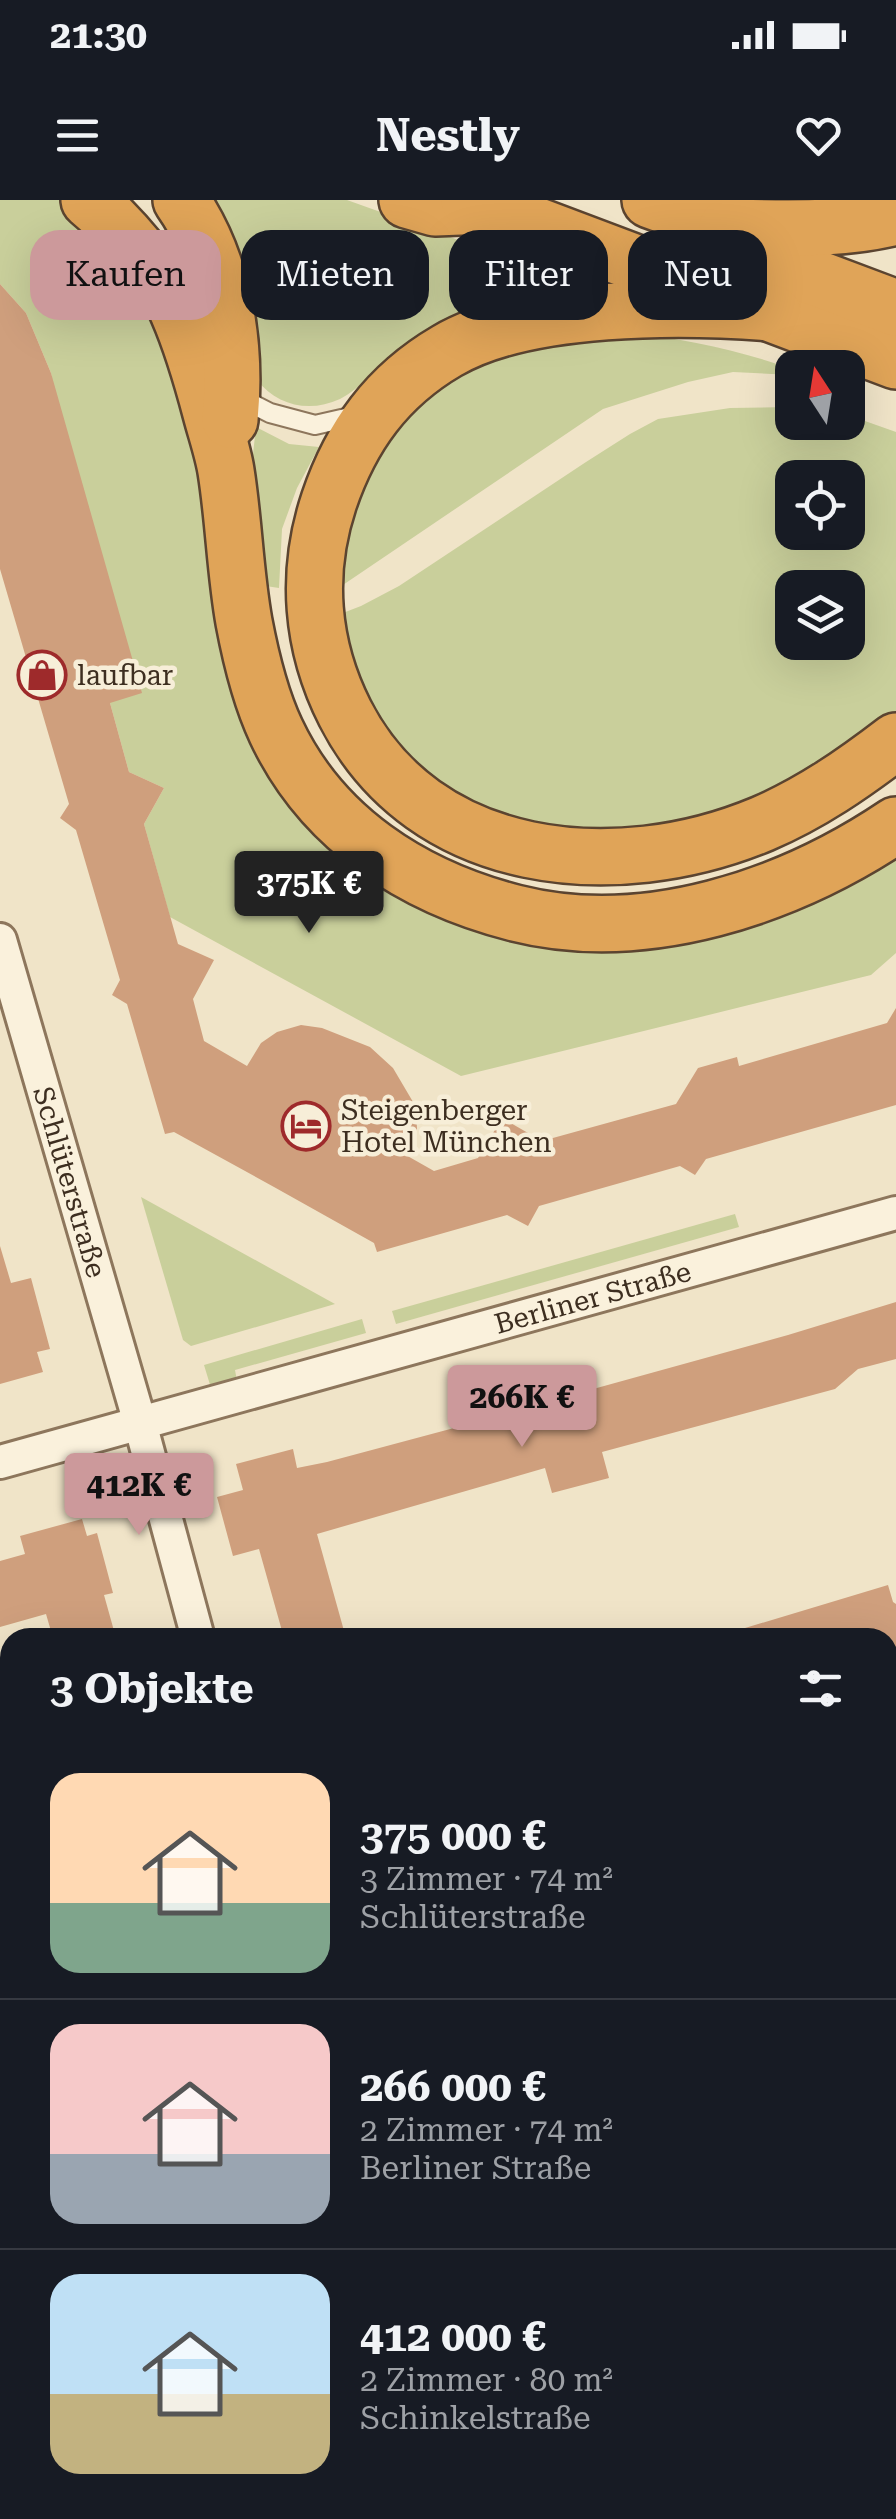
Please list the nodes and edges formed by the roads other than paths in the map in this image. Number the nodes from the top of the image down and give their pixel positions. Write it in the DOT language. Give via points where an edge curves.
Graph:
graph roads {
  1 [pos="89,200"];
  2 [pos="181,200"];
  3 [pos="407,200"];
  4 [pos="650,200"];
  5 [pos="477,203"];
  6 [pos="896,218"];
  7 [pos="724,227"];
  8 [pos="896,308"];
  9 [pos="773,313"];
  10 [pos="896,361"];
  11 [pos="232,394"];
  12 [pos="374,412"];
  13 [pos="226,468"];
  14 [pos="896,741"];
  15 [pos="896,825"];
  16 [pos="0,940"];
  17 [pos="896,1213"];
  18 [pos="140,1423"];
  19 [pos="0,1462"];
  20 [pos="195,1628"];
  1 -- 13 [label="highway" via="144,258 177,308"];
  2 -- 11 [label="highway" via="224,303"];
  3 -- 5 [label="highway" via="435,208"];
  4 -- 7 [label="highway"];
  5 -- 9 [label="highway"];
  6 -- 7 [label="highway" via="811,228"];
  7 -- 8 [label="highway" via="803,273"];
  9 -- 10 [label="highway"];
  9 -- 12 [label="highway" via="641,310 520,325 449,350"];
  11 -- 12 [label="lane" via="315,425"];
  11 -- 13 [label="highway"];
  12 -- 14 [label="highway" via="342,465 324,515 314,568 317,628 326,672 366,748 398,785 448,822 513,848 549,854 584,858 678,850 794,810"];
  13 -- 15 [label="highway" via="246,634 276,732 335,815 408,872 476,902 540,919 678,917 790,883"];
  16 -- 18 [label="street, Schlüterstraße"];
  17 -- 18 [label="street, Berliner Straße"];
  18 -- 19 [label="street, Berliner Straße"];
  18 -- 20 [label="street, Schlüterstraße"];
}
